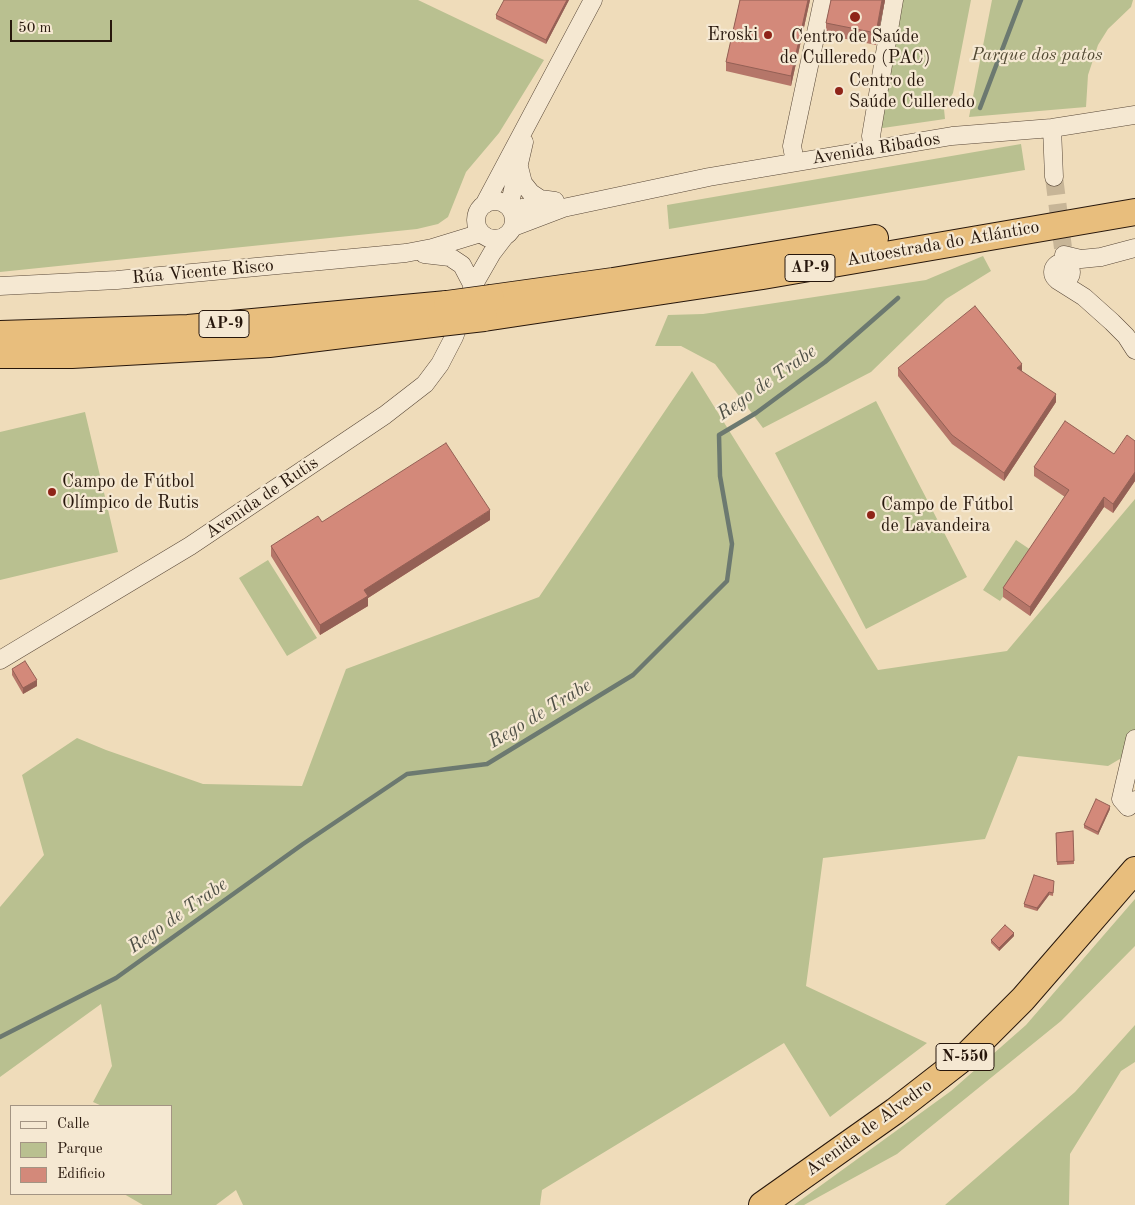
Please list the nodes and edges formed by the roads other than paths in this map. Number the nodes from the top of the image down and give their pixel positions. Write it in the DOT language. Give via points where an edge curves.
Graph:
graph roads {
  1 [pos="593,0"];
  2 [pos="822,0"];
  3 [pos="894,0"];
  4 [pos="1135,115"];
  5 [pos="528,125"];
  6 [pos="1052,128"];
  7 [pos="874,149"];
  8 [pos="795,162"];
  9 [pos="518,167"];
  10 [pos="1054,177"];
  11 [pos="1135,194"];
  12 [pos="619,195"];
  13 [pos="558,201"];
  14 [pos="1135,212"];
  15 [pos="509,220"];
  16 [pos="481,223"];
  17 [pos="1135,248"];
  18 [pos="406,253"];
  19 [pos="0,286"];
  20 [pos="483,301"];
  21 [pos="443,314"];
  22 [pos="0,334"];
  23 [pos="1135,350"];
  24 [pos="0,355"];
  25 [pos="0,660"];
  26 [pos="1135,739"];
  27 [pos="1135,800"];
  28 [pos="1135,870"];
  29 [pos="762,1205"];
  1 -- 5 [label="street, Avenida de Rutis"];
  2 -- 8 [label="street" via="792,146"];
  3 -- 7 [label="street" via="871,136"];
  4 -- 6 [label="street, Avenida Ribados"];
  5 -- 9 [label="street, Avenida de Rutis"];
  5 -- 16 [label="street, Avenida de Rutis"];
  6 -- 7 [label="street, Avenida Ribados" via="952,136"];
  6 -- 10 [label="street"];
  7 -- 8 [label="street, Avenida Ribados"];
  8 -- 12 [label="street, Avenida Ribados"];
  9 -- 13 [label="street" via="523,184 531,193 540,199"];
  9 -- 15 [label="street, Avenida de Rutis"];
  11 -- 20 [label="highway, Autoestrada do Atlántico / AP-9"];
  12 -- 13 [label="street, Avenida Ribados"];
  12 -- 15 [label="street, Avenida Ribados"];
  13 -- 15 [label="street, Avenida Ribados"];
  14 -- 20 [label="highway, Autoestrada do Atlántico / AP-9" via="716,284"];
  15 -- 16 [label="street" via="493,239"];
  15 -- 16 [label="street" via="497,201"];
  15 -- 20 [label="street, Avenida de Rutis" via="492,253"];
  16 -- 18 [label="street, Rúa Vicente Risco"];
  16 -- 20 [label="street, Avenida de Rutis"];
  17 -- 23 [label="street" via="1064,264 1084,297 1126,336"];
  18 -- 19 [label="street, Rúa Vicente Risco" via="116,280"];
  18 -- 20 [label="street" via="437,254 462,265"];
  20 -- 21 [label="highway, AP-9, bridge"];
  20 -- 25 [label="street, Avenida de Rutis" via="454,337 425,384 386,415 190,546"];
  21 -- 22 [label="highway, AP-9"];
  21 -- 24 [label="highway, AP-9" via="269,344 72,355"];
  26 -- 27 [label="street" via="1121,799 1128,807"];
  28 -- 29 [label="highway, Avenida de Alvedro / N-550" via="1023,999 967,1055 895,1111"];
}
